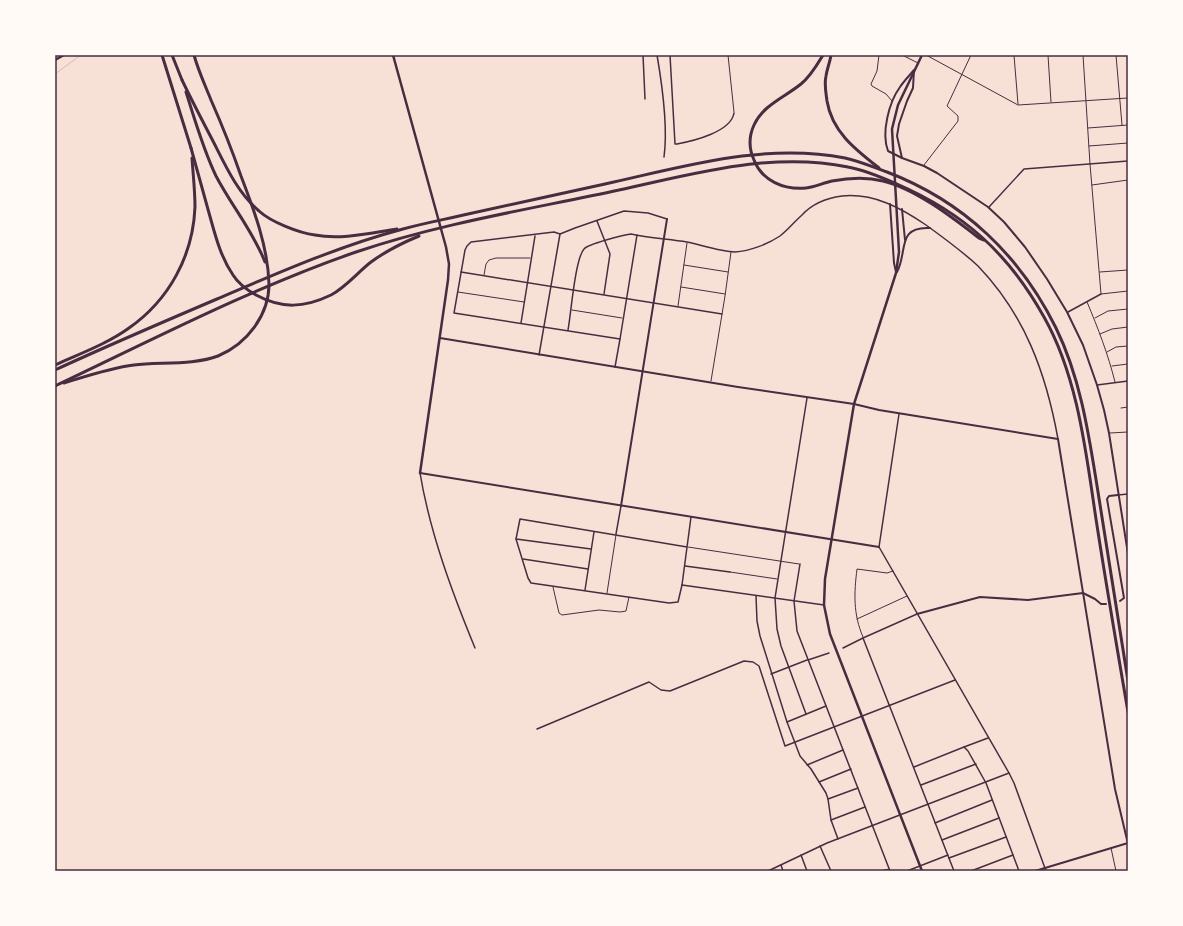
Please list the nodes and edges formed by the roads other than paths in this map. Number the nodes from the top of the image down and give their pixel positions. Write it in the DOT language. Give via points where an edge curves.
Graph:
graph roads {
  1 [pos="64,55"];
  2 [pos="162,55"];
  3 [pos="172,55"];
  4 [pos="194,55"];
  5 [pos="393,55"];
  6 [pos="643,55"];
  7 [pos="656,55"];
  8 [pos="670,55"];
  9 [pos="728,55"];
  10 [pos="823,55"];
  11 [pos="832,55"];
  12 [pos="878,55"];
  13 [pos="902,55"];
  14 [pos="922,55"];
  15 [pos="926,55"];
  16 [pos="971,55"];
  17 [pos="1014,55"];
  18 [pos="1048,55"];
  19 [pos="1082,55"];
  20 [pos="1116,55"];
  21 [pos="55,60"];
  22 [pos="918,63"];
  23 [pos="914,70"];
  24 [pos="961,75"];
  25 [pos="182,80"];
  26 [pos="1120,98"];
  27 [pos="1128,98"];
  28 [pos="645,99"];
  29 [pos="1085,100"];
  30 [pos="893,102"];
  31 [pos="1051,103"];
  32 [pos="1018,104"];
  33 [pos="734,113"];
  34 [pos="1128,124"];
  35 [pos="1122,125"];
  36 [pos="1087,128"];
  37 [pos="1128,143"];
  38 [pos="1088,146"];
  39 [pos="190,148"];
  40 [pos="664,157"];
  41 [pos="902,158"];
  42 [pos="1128,161"];
  43 [pos="1090,164"];
  44 [pos="924,166"];
  45 [pos="882,170"];
  46 [pos="1128,180"];
  47 [pos="1091,185"];
  48 [pos="890,204"];
  49 [pos="988,208"];
  50 [pos="902,209"];
  51 [pos="667,219"];
  52 [pos="597,221"];
  53 [pos="404,228"];
  54 [pos="930,228"];
  55 [pos="430,231"];
  56 [pos="560,234"];
  57 [pos="637,235"];
  58 [pos="535,236"];
  59 [pos="664,239"];
  60 [pos="986,240"];
  61 [pos="605,241"];
  62 [pos="687,242"];
  63 [pos="905,242"];
  64 [pos="731,252"];
  65 [pos="532,258"];
  66 [pos="684,265"];
  67 [pos="268,269"];
  68 [pos="1128,270"];
  69 [pos="461,272"];
  70 [pos="728,272"];
  71 [pos="1099,272"];
  72 [pos="896,273"];
  73 [pos="484,275"];
  74 [pos="528,282"];
  75 [pos="551,286"];
  76 [pos="680,287"];
  77 [pos="574,290"];
  78 [pos="1128,291"];
  79 [pos="458,292"];
  80 [pos="604,294"];
  81 [pos="725,294"];
  82 [pos="1101,294"];
  83 [pos="627,298"];
  84 [pos="1087,301"];
  85 [pos="524,302"];
  86 [pos="654,302"];
  87 [pos="678,306"];
  88 [pos="1128,309"];
  89 [pos="572,310"];
  90 [pos="1067,312"];
  91 [pos="722,314"];
  92 [pos="623,318"];
  93 [pos="1094,318"];
  94 [pos="521,323"];
  95 [pos="544,327"];
  96 [pos="1128,327"];
  97 [pos="568,330"];
  98 [pos="1100,334"];
  99 [pos="440,338"];
  100 [pos="620,339"];
  101 [pos="1128,346"];
  102 [pos="1107,353"];
  103 [pos="539,355"];
  104 [pos="1128,364"];
  105 [pos="55,365"];
  106 [pos="1111,366"];
  107 [pos="615,367"];
  108 [pos="55,370"];
  109 [pos="643,371"];
  110 [pos="1128,381"];
  111 [pos="711,382"];
  112 [pos="1115,382"];
  113 [pos="1097,385"];
  114 [pos="55,386"];
  115 [pos="807,396"];
  116 [pos="854,404"];
  117 [pos="1128,407"];
  118 [pos="1120,408"];
  119 [pos="899,413"];
  120 [pos="1128,432"];
  121 [pos="1109,434"];
  122 [pos="1058,439"];
  123 [pos="420,473"];
  124 [pos="1128,494"];
  125 [pos="1118,495"];
  126 [pos="621,506"];
  127 [pos="691,517"];
  128 [pos="594,532"];
  129 [pos="786,532"];
  130 [pos="616,534"];
  131 [pos="516,539"];
  132 [pos="831,540"];
  133 [pos="687,546"];
  134 [pos="879,547"];
  135 [pos="591,549"];
  136 [pos="1128,554"];
  137 [pos="523,559"];
  138 [pos="781,561"];
  139 [pos="800,564"];
  140 [pos="685,566"];
  141 [pos="588,569"];
  142 [pos="893,571"];
  143 [pos="730,572"];
  144 [pos="777,579"];
  145 [pos="682,585"];
  146 [pos="552,586"];
  147 [pos="585,590"];
  148 [pos="607,593"];
  149 [pos="1083,593"];
  150 [pos="756,596"];
  151 [pos="907,596"];
  152 [pos="629,597"];
  153 [pos="775,598"];
  154 [pos="794,601"];
  155 [pos="1120,601"];
  156 [pos="824,604"];
  157 [pos="1106,604"];
  158 [pos="917,614"];
  159 [pos="856,620"];
  160 [pos="863,638"];
  161 [pos="475,648"];
  162 [pos="842,648"];
  163 [pos="829,653"];
  164 [pos="808,660"];
  165 [pos="788,667"];
  166 [pos="771,674"];
  167 [pos="955,680"];
  168 [pos="1128,681"];
  169 [pos="827,706"];
  170 [pos="890,706"];
  171 [pos="1128,712"];
  172 [pos="806,714"];
  173 [pos="862,717"];
  174 [pos="787,722"];
  175 [pos="834,727"];
  176 [pos="537,729"];
  177 [pos="988,738"];
  178 [pos="794,743"];
  179 [pos="964,747"];
  180 [pos="843,750"];
  181 [pos="976,764"];
  182 [pos="807,765"];
  183 [pos="914,767"];
  184 [pos="851,769"];
  185 [pos="1009,773"];
  186 [pos="819,782"];
  187 [pos="986,782"];
  188 [pos="921,785"];
  189 [pos="858,788"];
  190 [pos="828,799"];
  191 [pos="992,800"];
  192 [pos="928,805"];
  193 [pos="865,806"];
  194 [pos="900,815"];
  195 [pos="999,818"];
  196 [pos="831,820"];
  197 [pos="935,822"];
  198 [pos="872,826"];
  199 [pos="1006,837"];
  200 [pos="838,839"];
  201 [pos="942,840"];
  202 [pos="1128,843"];
  203 [pos="820,846"];
  204 [pos="1110,848"];
  205 [pos="801,855"];
  206 [pos="948,855"];
  207 [pos="1013,855"];
  208 [pos="949,858"];
  209 [pos="781,865"];
  210 [pos="920,866"];
  211 [pos="889,870"];
  212 [pos="1045,870"];
  213 [pos="768,871"];
  214 [pos="783,871"];
  215 [pos="807,871"];
  216 [pos="831,871"];
  217 [pos="880,871"];
  218 [pos="907,871"];
  219 [pos="922,871"];
  220 [pos="954,871"];
  221 [pos="971,871"];
  222 [pos="1019,871"];
  223 [pos="1035,871"];
  224 [pos="1116,871"];
  1 -- 21 [label="main road"];
  2 -- 39 [label="highway"];
  3 -- 25 [label="highway"];
  4 -- 67 [label="highway" via="257,220"];
  5 -- 99 [label="main road" via="446,247 449,271"];
  6 -- 28 [label="street"];
  7 -- 40 [label="street" via="666,128"];
  8 -- 33 [label="street" via="675,144 709,135 731,121"];
  9 -- 33 [label="lane"];
  10 -- 60 [label="highway" via="803,83 764,110 754,125 750,147 752,156 765,176 778,185 793,188 807,188 858,178 883,181 923,199 979,238"];
  11 -- 45 [label="highway" via="826,77 826,92 828,107 835,125 854,148"];
  12 -- 30 [label="lane" via="877,71 871,84"];
  13 -- 22 [label="lane"];
  14 -- 22 [label="main road"];
  15 -- 24 [label="lane"];
  16 -- 24 [label="lane"];
  17 -- 32 [label="lane"];
  18 -- 31 [label="lane"];
  19 -- 29 [label="lane"];
  20 -- 26 [label="lane"];
  22 -- 23 [label="main road"];
  23 -- 30 [label="street" via="900,86"];
  23 -- 41 [label="street" via="914,88 907,101 897,136"];
  23 -- 72 [label="main road" via="896,111 892,129 899,252"];
  24 -- 32 [label="lane"];
  24 -- 44 [label="lane" via="947,106 958,116 958,121"];
  25 -- 53 [label="highway" via="228,170 260,212 280,224 315,236 352,235"];
  25 -- 67 [label="highway" via="208,159"];
  26 -- 27 [label="lane"];
  26 -- 29 [label="lane"];
  26 -- 35 [label="lane"];
  29 -- 31 [label="lane"];
  29 -- 36 [label="lane"];
  30 -- 41 [label="street" via="886,122 886,146 890,153"];
  31 -- 32 [label="lane"];
  34 -- 35 [label="lane"];
  35 -- 36 [label="lane"];
  36 -- 38 [label="lane"];
  37 -- 38 [label="lane"];
  38 -- 43 [label="lane"];
  39 -- 55 [label="highway" via="219,247 227,265 234,277 247,290 267,301 291,305 306,304 333,294 388,250"];
  39 -- 105 [label="highway" via="195,206 193,225 184,259 170,287 146,314 128,329"];
  41 -- 44 [label="street"];
  42 -- 43 [label="street"];
  43 -- 47 [label="lane"];
  43 -- 49 [label="street" via="1024,169"];
  44 -- 49 [label="street"];
  45 -- 53 [label="highway" via="848,159 820,154 757,154 666,169"];
  45 -- 168 [label="highway" via="901,177 956,208 992,238 1024,276 1056,328 1073,372 1089,437"];
  46 -- 47 [label="lane"];
  47 -- 71 [label="lane"];
  48 -- 50 [label="street"];
  48 -- 64 [label="street" via="854,196 833,198 818,203 806,211 774,240"];
  48 -- 72 [label="street"];
  49 -- 90 [label="street" via="1029,251"];
  50 -- 54 [label="street"];
  50 -- 63 [label="street"];
  51 -- 52 [label="street" via="634,211 615,214"];
  51 -- 59 [label="street"];
  52 -- 56 [label="street"];
  52 -- 61 [label="street"];
  53 -- 108 [label="highway" via="316,258 252,284"];
  54 -- 63 [label="street" via="917,228"];
  54 -- 122 [label="street" via="977,265 993,282 1020,322 1041,370"];
  55 -- 60 [label="highway" via="708,171 793,160 849,167 888,179 943,207"];
  55 -- 114 [label="highway" via="357,252 258,290"];
  56 -- 58 [label="street" via="554,232"];
  56 -- 75 [label="street"];
  57 -- 59 [label="street"];
  57 -- 61 [label="street" via="623,234"];
  57 -- 83 [label="street"];
  58 -- 65 [label="street"];
  58 -- 69 [label="street" via="471,242 465,250"];
  59 -- 62 [label="street"];
  59 -- 86 [label="street"];
  60 -- 171 [label="highway" via="1014,270 1043,315 1068,376 1083,440"];
  61 -- 77 [label="street" via="588,246 581,253"];
  61 -- 80 [label="street" via="610,254"];
  62 -- 64 [label="street"];
  62 -- 66 [label="lane"];
  63 -- 72 [label="street" via="901,265"];
  64 -- 70 [label="lane"];
  65 -- 73 [label="lane" via="492,259 486,264"];
  65 -- 74 [label="street"];
  66 -- 70 [label="lane"];
  66 -- 76 [label="lane"];
  67 -- 114 [label="highway" via="268,293 261,316 254,328 241,342 217,356 183,362 118,367"];
  68 -- 71 [label="lane"];
  69 -- 73 [label="street"];
  69 -- 79 [label="street"];
  70 -- 81 [label="lane"];
  71 -- 82 [label="lane"];
  72 -- 116 [label="main road"];
  73 -- 74 [label="street"];
  74 -- 75 [label="street"];
  74 -- 85 [label="street"];
  75 -- 77 [label="street"];
  75 -- 95 [label="street"];
  76 -- 81 [label="lane"];
  76 -- 87 [label="lane"];
  77 -- 80 [label="street"];
  77 -- 89 [label="street"];
  78 -- 82 [label="lane"];
  79 -- 85 [label="lane"];
  79 -- 94 [label="street" via="454,313"];
  80 -- 83 [label="street"];
  81 -- 91 [label="lane"];
  82 -- 84 [label="street"];
  83 -- 86 [label="street"];
  83 -- 92 [label="street"];
  84 -- 90 [label="street"];
  84 -- 93 [label="lane"];
  85 -- 94 [label="street"];
  86 -- 87 [label="street"];
  86 -- 109 [label="street"];
  87 -- 91 [label="street"];
  88 -- 93 [label="lane" via="1108,311"];
  89 -- 92 [label="lane"];
  89 -- 97 [label="street"];
  90 -- 113 [label="street" via="1083,345"];
  91 -- 111 [label="lane"];
  92 -- 100 [label="street"];
  93 -- 98 [label="lane"];
  94 -- 95 [label="street"];
  95 -- 97 [label="street"];
  95 -- 103 [label="street"];
  96 -- 98 [label="lane"];
  97 -- 100 [label="street"];
  98 -- 102 [label="lane"];
  99 -- 103 [label="street"];
  99 -- 123 [label="main road"];
  100 -- 107 [label="street"];
  101 -- 102 [label="lane" via="1116,347"];
  102 -- 106 [label="lane"];
  103 -- 107 [label="street"];
  104 -- 106 [label="lane"];
  106 -- 112 [label="lane"];
  107 -- 109 [label="street"];
  109 -- 111 [label="street"];
  109 -- 126 [label="street"];
  110 -- 112 [label="street"];
  111 -- 115 [label="street"];
  112 -- 113 [label="street"];
  113 -- 121 [label="street"];
  115 -- 116 [label="street"];
  115 -- 129 [label="street"];
  116 -- 119 [label="street"];
  116 -- 132 [label="main road"];
  117 -- 118 [label="lane"];
  119 -- 122 [label="street"];
  119 -- 134 [label="street"];
  120 -- 121 [label="lane"];
  121 -- 125 [label="street"];
  122 -- 149 [label="street"];
  123 -- 126 [label="street"];
  123 -- 161 [label="street" via="439,549 457,605"];
  124 -- 125 [label="street"];
  125 -- 136 [label="street"];
  125 -- 155 [label="street" via="1107,499 1124,598"];
  126 -- 127 [label="street"];
  126 -- 130 [label="street"];
  127 -- 129 [label="street"];
  127 -- 133 [label="street"];
  128 -- 130 [label="street"];
  128 -- 131 [label="street" via="520,519"];
  128 -- 135 [label="street"];
  129 -- 132 [label="street"];
  129 -- 138 [label="street"];
  130 -- 133 [label="street"];
  130 -- 148 [label="lane"];
  131 -- 135 [label="street"];
  131 -- 137 [label="street"];
  132 -- 134 [label="street"];
  132 -- 156 [label="main road"];
  133 -- 138 [label="lane"];
  133 -- 140 [label="street"];
  134 -- 142 [label="street"];
  135 -- 141 [label="street"];
  137 -- 141 [label="street"];
  137 -- 146 [label="street" via="531,583"];
  138 -- 139 [label="lane"];
  138 -- 144 [label="street"];
  139 -- 154 [label="street"];
  140 -- 143 [label="street"];
  140 -- 145 [label="street"];
  141 -- 147 [label="street"];
  142 -- 151 [label="street"];
  142 -- 159 [label="lane" via="886,573 857,569 854,594"];
  143 -- 144 [label="lane"];
  144 -- 153 [label="street"];
  145 -- 150 [label="street"];
  145 -- 152 [label="street" via="678,602"];
  146 -- 147 [label="street"];
  146 -- 152 [label="lane" via="559,613 562,615 599,610 626,611"];
  147 -- 148 [label="street"];
  148 -- 152 [label="street"];
  149 -- 157 [label="street" via="1101,604"];
  149 -- 158 [label="street" via="1028,600 980,598"];
  149 -- 202 [label="street" via="1115,790"];
  150 -- 153 [label="street"];
  150 -- 166 [label="street" via="757,621"];
  151 -- 158 [label="street"];
  151 -- 159 [label="lane"];
  153 -- 154 [label="street"];
  153 -- 165 [label="street" via="777,629"];
  154 -- 156 [label="street"];
  154 -- 164 [label="street" via="797,630"];
  156 -- 173 [label="main road" via="830,634"];
  158 -- 160 [label="street"];
  158 -- 167 [label="street"];
  159 -- 160 [label="lane"];
  160 -- 162 [label="street"];
  160 -- 170 [label="street"];
  163 -- 164 [label="street"];
  164 -- 165 [label="street"];
  164 -- 169 [label="street"];
  165 -- 166 [label="street"];
  165 -- 172 [label="street"];
  166 -- 174 [label="street"];
  167 -- 170 [label="street"];
  167 -- 177 [label="street"];
  169 -- 172 [label="street"];
  169 -- 175 [label="street"];
  170 -- 173 [label="street"];
  170 -- 183 [label="street"];
  172 -- 174 [label="street"];
  173 -- 175 [label="street"];
  173 -- 194 [label="main road"];
  174 -- 178 [label="street"];
  175 -- 178 [label="street"];
  175 -- 180 [label="street"];
  176 -- 178 [label="street" via="649,682 661,690 670,691 748,660 759,666 785,746"];
  177 -- 179 [label="street"];
  177 -- 185 [label="street"];
  178 -- 182 [label="street"];
  179 -- 181 [label="street"];
  179 -- 183 [label="street"];
  180 -- 182 [label="street"];
  180 -- 184 [label="street"];
  181 -- 187 [label="street"];
  181 -- 188 [label="street"];
  182 -- 186 [label="street"];
  183 -- 188 [label="street"];
  184 -- 186 [label="street"];
  184 -- 189 [label="street"];
  185 -- 187 [label="street"];
  185 -- 212 [label="street"];
  186 -- 190 [label="street"];
  187 -- 191 [label="street"];
  187 -- 192 [label="street"];
  188 -- 192 [label="street"];
  189 -- 190 [label="street"];
  189 -- 193 [label="street"];
  190 -- 196 [label="street"];
  191 -- 195 [label="street"];
  191 -- 197 [label="street"];
  192 -- 194 [label="street"];
  192 -- 197 [label="street"];
  193 -- 196 [label="street"];
  193 -- 198 [label="street"];
  194 -- 198 [label="street"];
  194 -- 210 [label="main road"];
  195 -- 199 [label="street"];
  195 -- 201 [label="street"];
  196 -- 200 [label="street"];
  197 -- 201 [label="street"];
  198 -- 200 [label="street"];
  198 -- 211 [label="street"];
  199 -- 207 [label="street"];
  199 -- 208 [label="street"];
  200 -- 203 [label="street"];
  201 -- 206 [label="street"];
  202 -- 204 [label="street"];
  203 -- 205 [label="street"];
  203 -- 216 [label="street"];
  204 -- 212 [label="street"];
  204 -- 224 [label="lane"];
  205 -- 209 [label="street"];
  205 -- 215 [label="street"];
  206 -- 208 [label="street"];
  206 -- 210 [label="street"];
  207 -- 221 [label="street"];
  207 -- 222 [label="street"];
  208 -- 220 [label="street"];
  209 -- 213 [label="street"];
  209 -- 214 [label="street"];
  210 -- 218 [label="street"];
  210 -- 219 [label="main road"];
  211 -- 217 [label="lane"];
  212 -- 223 [label="street"];
}
